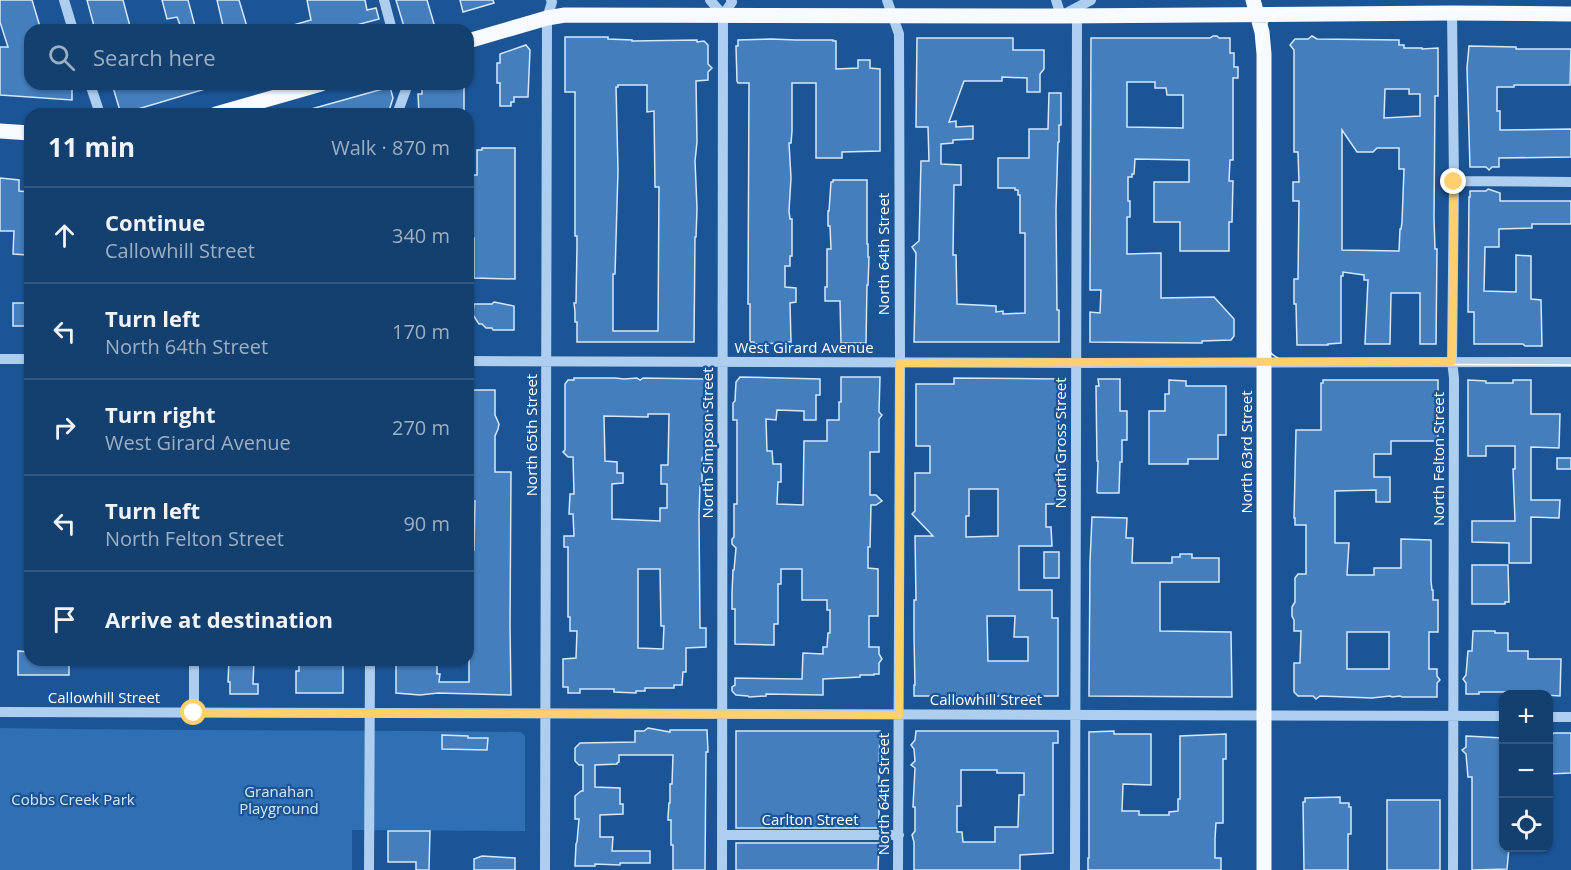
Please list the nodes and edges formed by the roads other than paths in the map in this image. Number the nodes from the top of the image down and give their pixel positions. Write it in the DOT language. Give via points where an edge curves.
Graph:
graph roads {
  1 [pos="64,0"];
  2 [pos="384,0"];
  3 [pos="551,0"];
  4 [pos="710,0"];
  5 [pos="731,0"];
  6 [pos="887,0"];
  7 [pos="1056,0"];
  8 [pos="1091,0"];
  9 [pos="1256,7"];
  10 [pos="1452,13"];
  11 [pos="1571,14"];
  12 [pos="723,15"];
  13 [pos="892,16"];
  14 [pos="1061,16"];
  15 [pos="1077,16"];
  16 [pos="547,18"];
  17 [pos="71,24"];
  18 [pos="390,24"];
  19 [pos="474,39"];
  20 [pos="92,90"];
  21 [pos="300,90"];
  22 [pos="406,90"];
  23 [pos="98,108"];
  24 [pos="237,108"];
  25 [pos="399,108"];
  26 [pos="0,131"];
  27 [pos="24,133"];
  28 [pos="1454,182"];
  29 [pos="1571,182"];
  30 [pos="0,359"];
  31 [pos="24,359"];
  32 [pos="1452,361"];
  33 [pos="474,362"];
  34 [pos="547,362"];
  35 [pos="1265,362"];
  36 [pos="1571,362"];
  37 [pos="723,363"];
  38 [pos="900,363"];
  39 [pos="1076,363"];
  40 [pos="194,666"];
  41 [pos="370,666"];
  42 [pos="0,712"];
  43 [pos="194,713"];
  44 [pos="370,713"];
  45 [pos="546,714"];
  46 [pos="722,714"];
  47 [pos="899,715"];
  48 [pos="1075,715"];
  49 [pos="1264,716"];
  50 [pos="1453,716"];
  51 [pos="1499,716"];
  52 [pos="1553,717"];
  53 [pos="1571,717"];
  54 [pos="722,835"];
  55 [pos="898,835"];
  56 [pos="369,870"];
  57 [pos="545,870"];
  58 [pos="722,870"];
  59 [pos="898,870"];
  60 [pos="1075,870"];
  61 [pos="1264,870"];
  62 [pos="1453,870"];
  1 -- 17 [label="street"];
  2 -- 18 [label="street"];
  3 -- 16 [label="street, North 65th Street"];
  4 -- 12 [label="street"];
  5 -- 12 [label="street"];
  6 -- 13 [label="street, North 64th Street"];
  7 -- 14 [label="street"];
  8 -- 14 [label="street"];
  9 -- 10 [label="main road"];
  9 -- 15 [label="main road"];
  9 -- 35 [label="main road, North 63rd Street" via="1264,54"];
  10 -- 11 [label="main road"];
  10 -- 28 [label="street, North Felton Street"];
  12 -- 13 [label="main road"];
  12 -- 16 [label="main road"];
  12 -- 37 [label="street, North Simpson Street"];
  13 -- 14 [label="main road"];
  13 -- 38 [label="street, North 64th Street" via="899,34"];
  14 -- 15 [label="main road"];
  15 -- 39 [label="street, North Gross Street"];
  16 -- 19 [label="main road"];
  16 -- 34 [label="street, North 65th Street"];
  20 -- 23 [label="street"];
  21 -- 24 [label="main road"];
  22 -- 25 [label="street"];
  26 -- 27 [label="main road"];
  28 -- 29 [label="street"];
  28 -- 32 [label="street, North Felton Street"];
  30 -- 31 [label="street"];
  32 -- 35 [label="street, West Girard Avenue"];
  32 -- 36 [label="street, West Girard Avenue"];
  32 -- 50 [label="street, North Felton Street"];
  33 -- 34 [label="street, West Girard Avenue"];
  34 -- 37 [label="street, West Girard Avenue"];
  34 -- 45 [label="street, North 65th Street"];
  35 -- 39 [label="street, West Girard Avenue"];
  35 -- 49 [label="main road, North 63rd Street"];
  37 -- 38 [label="street, West Girard Avenue"];
  37 -- 46 [label="street, North Simpson Street"];
  38 -- 39 [label="street, West Girard Avenue"];
  38 -- 47 [label="street, North 64th Street"];
  39 -- 48 [label="street, North Gross Street"];
  40 -- 43 [label="street"];
  41 -- 44 [label="street"];
  42 -- 43 [label="street, Callowhill Street"];
  43 -- 44 [label="street, Callowhill Street"];
  44 -- 45 [label="street, Callowhill Street"];
  44 -- 56 [label="street"];
  45 -- 46 [label="street, Callowhill Street"];
  45 -- 57 [label="street, North 65th Street"];
  46 -- 47 [label="street, Callowhill Street"];
  46 -- 54 [label="street, North Simpson Street"];
  47 -- 48 [label="street, Callowhill Street"];
  47 -- 55 [label="street, North 64th Street"];
  48 -- 49 [label="street, Callowhill Street"];
  48 -- 60 [label="street, North Gross Street"];
  49 -- 50 [label="street, Callowhill Street"];
  49 -- 61 [label="main road, North 63rd Street"];
  50 -- 51 [label="street, Callowhill Street"];
  50 -- 62 [label="street, North Felton Street"];
  52 -- 53 [label="street"];
  54 -- 55 [label="street, Carlton Street"];
  54 -- 58 [label="street, North Simpson Street"];
  55 -- 59 [label="street, North 64th Street"];
}
